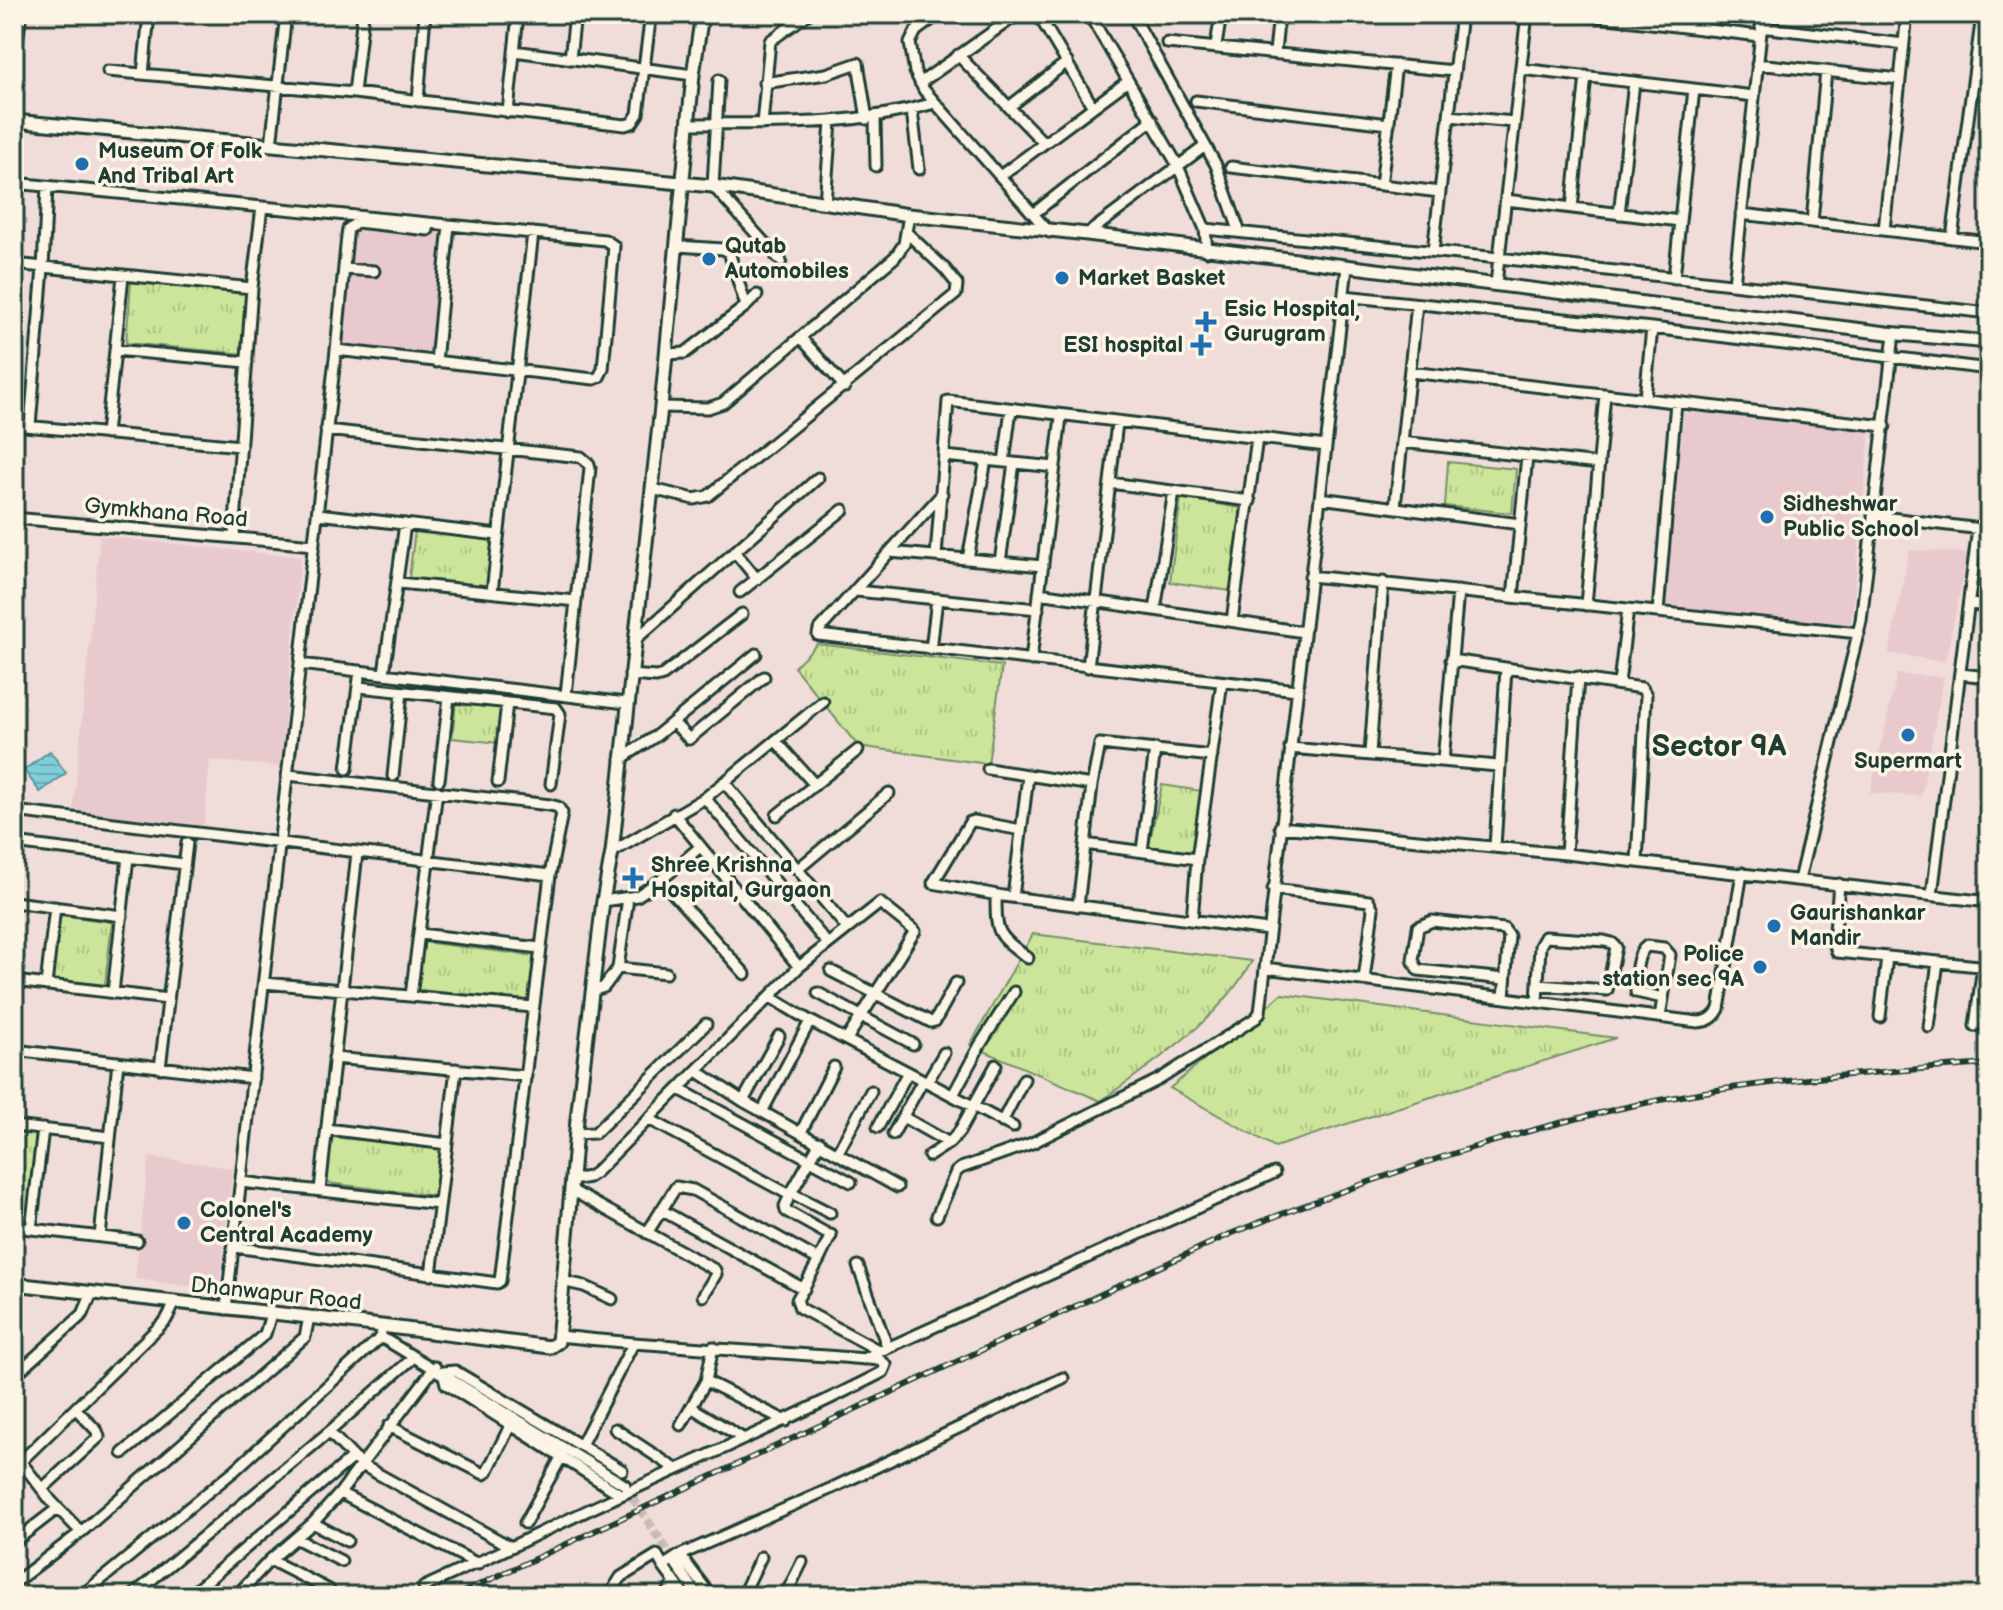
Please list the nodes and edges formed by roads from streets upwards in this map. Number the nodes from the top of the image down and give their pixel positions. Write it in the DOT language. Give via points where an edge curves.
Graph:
graph roads {
  1 [pos="21,14"];
  2 [pos="149,14"];
  3 [pos="284,14"];
  4 [pos="363,14"];
  5 [pos="425,14"];
  6 [pos="518,14"];
  7 [pos="575,14"];
  8 [pos="651,14"];
  9 [pos="702,14"];
  10 [pos="808,14"];
  11 [pos="939,14"];
  12 [pos="1018,14"];
  13 [pos="1038,14"];
  14 [pos="1089,14"];
  15 [pos="1132,14"];
  16 [pos="1221,14"];
  17 [pos="1279,14"];
  18 [pos="1461,14"];
  19 [pos="1527,14"];
  20 [pos="1575,14"];
  21 [pos="1703,14"];
  22 [pos="1763,14"];
  23 [pos="1907,14"];
  24 [pos="1951,14"];
  25 [pos="1595,15"];
  26 [pos="1702,29"];
  27 [pos="1761,32"];
  28 [pos="1167,43"];
  29 [pos="1904,44"];
  30 [pos="1216,46"];
  31 [pos="514,51"];
  32 [pos="1275,52"];
  33 [pos="958,55"];
  34 [pos="570,59"];
  35 [pos="1067,62"];
  36 [pos="14,63"];
  37 [pos="1757,64"];
  38 [pos="1396,65"];
  39 [pos="645,68"];
  40 [pos="1521,69"];
  41 [pos="108,71"];
  42 [pos="1454,71"];
  43 [pos="1826,71"];
  44 [pos="143,74"];
  45 [pos="693,75"];
  46 [pos="1586,76"];
  47 [pos="1975,78"];
  48 [pos="1900,79"];
  49 [pos="719,80"];
  50 [pos="1989,80"];
  51 [pos="1128,81"];
  52 [pos="1634,82"];
  53 [pos="764,83"];
  54 [pos="920,83"];
  55 [pos="278,86"];
  56 [pos="1694,89"];
  57 [pos="354,93"];
  58 [pos="1754,96"];
  59 [pos="418,101"];
  60 [pos="1196,101"];
  61 [pos="935,103"];
  62 [pos="1009,107"];
  63 [pos="1093,107"];
  64 [pos="912,110"];
  65 [pos="508,112"];
  66 [pos="1449,116"];
  67 [pos="871,119"];
  68 [pos="1152,120"];
  69 [pos="14,121"];
  70 [pos="831,122"];
  71 [pos="1514,122"];
  72 [pos="688,124"];
  73 [pos="717,124"];
  74 [pos="762,124"];
  75 [pos="1389,124"];
  76 [pos="1044,143"];
  77 [pos="271,145"];
  78 [pos="1205,146"];
  79 [pos="1177,164"];
  80 [pos="876,166"];
  81 [pos="1231,167"];
  82 [pos="919,169"];
  83 [pos="1000,176"];
  84 [pos="14,183"];
  85 [pos="682,184"];
  86 [pos="1381,185"];
  87 [pos="713,186"];
  88 [pos="47,187"];
  89 [pos="1440,192"];
  90 [pos="1506,200"];
  91 [pos="825,203"];
  92 [pos="262,207"];
  93 [pos="1572,208"];
  94 [pos="1033,214"];
  95 [pos="1619,214"];
  96 [pos="1741,214"];
  97 [pos="909,215"];
  98 [pos="1680,221"];
  99 [pos="1812,222"];
  100 [pos="449,225"];
  101 [pos="1205,229"];
  102 [pos="428,230"];
  103 [pos="1239,230"];
  104 [pos="1884,230"];
  105 [pos="906,232"];
  106 [pos="1049,232"];
  107 [pos="533,233"];
  108 [pos="1087,234"];
  109 [pos="1952,238"];
  110 [pos="1989,242"];
  111 [pos="677,246"];
  112 [pos="1207,251"];
  113 [pos="1433,251"];
  114 [pos="1499,258"];
  115 [pos="781,261"];
  116 [pos="14,264"];
  117 [pos="1347,267"];
  118 [pos="43,268"];
  119 [pos="344,269"];
  120 [pos="374,271"];
  121 [pos="123,276"];
  122 [pos="1674,278"];
  123 [pos="1496,284"];
  124 [pos="1734,284"];
  125 [pos="252,288"];
  126 [pos="757,295"];
  127 [pos="1344,296"];
  128 [pos="1417,304"];
  129 [pos="746,306"];
  130 [pos="1989,313"];
  131 [pos="1652,328"];
  132 [pos="1894,334"];
  133 [pos="801,338"];
  134 [pos="1989,342"];
  135 [pos="115,350"];
  136 [pos="336,350"];
  137 [pos="666,354"];
  138 [pos="1890,358"];
  139 [pos="247,362"];
  140 [pos="436,362"];
  141 [pos="1989,369"];
  142 [pos="517,371"];
  143 [pos="1410,372"];
  144 [pos="845,387"];
  145 [pos="1605,394"];
  146 [pos="1645,398"];
  147 [pos="1676,402"];
  148 [pos="661,407"];
  149 [pos="1011,409"];
  150 [pos="1061,417"];
  151 [pos="1117,423"];
  152 [pos="14,425"];
  153 [pos="30,426"];
  154 [pos="1885,426"];
  155 [pos="326,430"];
  156 [pos="106,434"];
  157 [pos="1257,438"];
  158 [pos="1402,442"];
  159 [pos="241,446"];
  160 [pos="1326,446"];
  161 [pos="508,450"];
  162 [pos="944,456"];
  163 [pos="1527,456"];
  164 [pos="986,460"];
  165 [pos="1009,462"];
  166 [pos="1599,464"];
  167 [pos="1055,467"];
  168 [pos="818,478"];
  169 [pos="1110,483"];
  170 [pos="652,489"];
  171 [pos="1174,491"];
  172 [pos="942,494"];
  173 [pos="1320,498"];
  174 [pos="1250,501"];
  175 [pos="1395,507"];
  176 [pos="843,510"];
  177 [pos="318,514"];
  178 [pos="1874,516"];
  179 [pos="14,518"];
  180 [pos="405,524"];
  181 [pos="1520,524"];
  182 [pos="1984,529"];
  183 [pos="498,535"];
  184 [pos="234,537"];
  185 [pos="314,545"];
  186 [pos="735,552"];
  187 [pos="890,552"];
  188 [pos="936,556"];
  189 [pos="968,559"];
  190 [pos="1000,562"];
  191 [pos="1043,566"];
  192 [pos="1310,576"];
  193 [pos="757,579"];
  194 [pos="1383,582"];
  195 [pos="399,583"];
  196 [pos="856,591"];
  197 [pos="1458,591"];
  198 [pos="492,592"];
  199 [pos="740,592"];
  200 [pos="1039,593"];
  201 [pos="1513,597"];
  202 [pos="937,599"];
  203 [pos="576,601"];
  204 [pos="1096,601"];
  205 [pos="1969,604"];
  206 [pos="1586,605"];
  207 [pos="1989,606"];
  208 [pos="1038,609"];
  209 [pos="1628,609"];
  210 [pos="1155,610"];
  211 [pos="1658,612"];
  212 [pos="742,614"];
  213 [pos="1232,621"];
  214 [pos="1304,632"];
  215 [pos="1859,633"];
  216 [pos="633,641"];
  217 [pos="931,649"];
  218 [pos="756,654"];
  219 [pos="1031,660"];
  220 [pos="1451,660"];
  221 [pos="300,664"];
  222 [pos="1088,667"];
  223 [pos="1506,668"];
  224 [pos="360,671"];
  225 [pos="384,673"];
  226 [pos="1960,674"];
  227 [pos="630,675"];
  228 [pos="764,677"];
  229 [pos="1578,677"];
  230 [pos="1989,677"];
  231 [pos="1222,682"];
  232 [pos="1619,683"];
  233 [pos="359,687"];
  234 [pos="1297,690"];
  235 [pos="402,692"];
  236 [pos="566,695"];
  237 [pos="449,697"];
  238 [pos="823,702"];
  239 [pos="507,703"];
  240 [pos="626,703"];
  241 [pos="673,722"];
  242 [pos="776,741"];
  243 [pos="1290,748"];
  244 [pos="1155,749"];
  245 [pos="858,750"];
  246 [pos="1370,753"];
  247 [pos="1212,756"];
  248 [pos="621,759"];
  249 [pos="1443,761"];
  250 [pos="1498,766"];
  251 [pos="347,769"];
  252 [pos="988,769"];
  253 [pos="288,775"];
  254 [pos="393,776"];
  255 [pos="1028,776"];
  256 [pos="498,782"];
  257 [pos="724,782"];
  258 [pos="551,784"];
  259 [pos="815,785"];
  260 [pos="1092,785"];
  261 [pos="438,786"];
  262 [pos="889,793"];
  263 [pos="705,798"];
  264 [pos="14,811"];
  265 [pos="674,814"];
  266 [pos="777,815"];
  267 [pos="1280,827"];
  268 [pos="1021,830"];
  269 [pos="14,843"];
  270 [pos="187,843"];
  271 [pos="280,844"];
  272 [pos="1085,844"];
  273 [pos="700,847"];
  274 [pos="1495,847"];
  275 [pos="1142,851"];
  276 [pos="612,852"];
  277 [pos="357,853"];
  278 [pos="1566,854"];
  279 [pos="128,857"];
  280 [pos="1197,859"];
  281 [pos="430,862"];
  282 [pos="1637,862"];
  283 [pos="184,864"];
  284 [pos="798,869"];
  285 [pos="1742,873"];
  286 [pos="550,875"];
  287 [pos="661,880"];
  288 [pos="1799,880"];
  289 [pos="1839,884"];
  290 [pos="1273,889"];
  291 [pos="996,895"];
  292 [pos="1932,895"];
  293 [pos="1013,897"];
  294 [pos="628,898"];
  295 [pos="603,901"];
  296 [pos="14,902"];
  297 [pos="1989,902"];
  298 [pos="1078,906"];
  299 [pos="55,907"];
  300 [pos="122,916"];
  301 [pos="1192,920"];
  302 [pos="847,928"];
  303 [pos="1268,930"];
  304 [pos="420,934"];
  305 [pos="827,943"];
  306 [pos="540,948"];
  307 [pos="1887,957"];
  308 [pos="1028,958"];
  309 [pos="1938,962"];
  310 [pos="799,967"];
  311 [pos="1986,967"];
  312 [pos="618,968"];
  313 [pos="1265,968"];
  314 [pos="831,971"];
  315 [pos="666,973"];
  316 [pos="745,974"];
  317 [pos="1505,979"];
  318 [pos="1364,980"];
  319 [pos="14,981"];
  320 [pos="264,983"];
  321 [pos="956,983"];
  322 [pos="46,985"];
  323 [pos="1538,985"];
  324 [pos="342,990"];
  325 [pos="592,991"];
  326 [pos="1014,992"];
  327 [pos="113,993"];
  328 [pos="818,993"];
  329 [pos="874,993"];
  330 [pos="411,996"];
  331 [pos="770,997"];
  332 [pos="1504,998"];
  333 [pos="1663,998"];
  334 [pos="168,999"];
  335 [pos="1537,1002"];
  336 [pos="533,1007"];
  337 [pos="862,1015"];
  338 [pos="1660,1017"];
  339 [pos="1880,1017"];
  340 [pos="810,1021"];
  341 [pos="706,1024"];
  342 [pos="1975,1026"];
  343 [pos="1929,1027"];
  344 [pos="779,1036"];
  345 [pos="847,1039"];
  346 [pos="913,1044"];
  347 [pos="14,1050"];
  348 [pos="944,1053"];
  349 [pos="334,1058"];
  350 [pos="118,1062"];
  351 [pos="996,1065"];
  352 [pos="834,1067"];
  353 [pos="160,1068"];
  354 [pos="456,1069"];
  355 [pos="697,1071"];
  356 [pos="908,1072"];
  357 [pos="526,1076"];
  358 [pos="253,1078"];
  359 [pos="1024,1079"];
  360 [pos="925,1081"];
  361 [pos="679,1089"];
  362 [pos="871,1091"];
  363 [pos="953,1095"];
  364 [pos="743,1101"];
  365 [pos="974,1107"];
  366 [pos="762,1112"];
  367 [pos="903,1117"];
  368 [pos="649,1119"];
  369 [pos="1002,1122"];
  370 [pos="14,1126"];
  371 [pos="878,1127"];
  372 [pos="1013,1127"];
  373 [pos="43,1129"];
  374 [pos="327,1129"];
  375 [pos="801,1132"];
  376 [pos="576,1134"];
  377 [pos="893,1134"];
  378 [pos="110,1137"];
  379 [pos="820,1142"];
  380 [pos="949,1143"];
  381 [pos="447,1144"];
  382 [pos="838,1152"];
  383 [pos="929,1156"];
  384 [pos="809,1161"];
  385 [pos="1274,1173"];
  386 [pos="241,1182"];
  387 [pos="851,1182"];
  388 [pos="571,1185"];
  389 [pos="897,1187"];
  390 [pos="320,1190"];
  391 [pos="790,1194"];
  392 [pos="439,1204"];
  393 [pos="661,1210"];
  394 [pos="830,1213"];
  395 [pos="937,1216"];
  396 [pos="14,1227"];
  397 [pos="31,1229"];
  398 [pos="647,1233"];
  399 [pos="100,1237"];
  400 [pos="137,1241"];
  401 [pos="234,1247"];
  402 [pos="819,1260"];
  403 [pos="858,1266"];
  404 [pos="431,1275"];
  405 [pos="562,1281"];
  406 [pos="14,1284"];
  407 [pos="804,1289"];
  408 [pos="92,1293"];
  409 [pos="703,1296"];
  410 [pos="612,1299"];
  411 [pos="175,1303"];
  412 [pos="226,1309"];
  413 [pos="271,1314"];
  414 [pos="309,1317"];
  415 [pos="381,1331"];
  416 [pos="560,1336"];
  417 [pos="633,1344"];
  418 [pos="713,1347"];
  419 [pos="882,1348"];
  420 [pos="414,1357"];
  421 [pos="863,1359"];
  422 [pos="439,1370"];
  423 [pos="14,1376"];
  424 [pos="1063,1378"];
  425 [pos="706,1381"];
  426 [pos="691,1407"];
  427 [pos="76,1409"];
  428 [pos="786,1421"];
  429 [pos="511,1424"];
  430 [pos="681,1425"];
  431 [pos="389,1426"];
  432 [pos="615,1429"];
  433 [pos="329,1432"];
  434 [pos="744,1439"];
  435 [pos="581,1445"];
  436 [pos="123,1453"];
  437 [pos="562,1456"];
  438 [pos="356,1461"];
  439 [pos="18,1465"];
  440 [pos="676,1469"];
  441 [pos="622,1470"];
  442 [pos="42,1489"];
  443 [pos="622,1489"];
  444 [pos="340,1493"];
  445 [pos="58,1508"];
  446 [pos="313,1523"];
  447 [pos="525,1523"];
  448 [pos="81,1532"];
  449 [pos="297,1539"];
  450 [pos="347,1541"];
  451 [pos="14,1542"];
  452 [pos="511,1547"];
  453 [pos="761,1557"];
  454 [pos="678,1559"];
  455 [pos="270,1560"];
  456 [pos="341,1561"];
  457 [pos="802,1562"];
  458 [pos="478,1564"];
  459 [pos="663,1566"];
  460 [pos="675,1582"];
  461 [pos="14,1583"];
  462 [pos="424,1587"];
  463 [pos="329,1590"];
  464 [pos="240,1592"];
  465 [pos="81,1596"];
  466 [pos="132,1596"];
  467 [pos="189,1596"];
  468 [pos="258,1596"];
  469 [pos="609,1596"];
  470 [pos="666,1596"];
  471 [pos="685,1596"];
  472 [pos="698,1596"];
  473 [pos="711,1596"];
  474 [pos="742,1596"];
  475 [pos="785,1596"];
  1 -- 36 [label="street"];
  2 -- 44 [label="street"];
  3 -- 55 [label="street"];
  4 -- 57 [label="street"];
  5 -- 59 [label="street"];
  6 -- 31 [label="street"];
  7 -- 34 [label="street"];
  8 -- 39 [label="street"];
  9 -- 45 [label="street"];
  10 -- 53 [label="street" via="770,41"];
  11 -- 54 [label="street" via="916,31 910,43"];
  12 -- 33 [label="street"];
  13 -- 35 [label="street"];
  14 -- 51 [label="street"];
  15 -- 78 [label="street"];
  16 -- 30 [label="street"];
  17 -- 32 [label="street"];
  18 -- 42 [label="street"];
  19 -- 40 [label="street"];
  20 -- 25 [label="street"];
  21 -- 26 [label="street"];
  22 -- 27 [label="street"];
  23 -- 29 [label="street"];
  24 -- 47 [label="street" via="1975,17 1981,23"];
  25 -- 26 [label="street"];
  26 -- 27 [label="street"];
  27 -- 29 [label="street"];
  27 -- 37 [label="street"];
  28 -- 30 [label="street"];
  29 -- 48 [label="street"];
  30 -- 32 [label="street"];
  31 -- 34 [label="street"];
  31 -- 65 [label="street"];
  32 -- 38 [label="street"];
  33 -- 54 [label="street"];
  33 -- 62 [label="street"];
  34 -- 39 [label="street"];
  35 -- 62 [label="street"];
  35 -- 63 [label="street"];
  37 -- 43 [label="street"];
  37 -- 58 [label="street"];
  38 -- 42 [label="street"];
  38 -- 75 [label="street"];
  39 -- 45 [label="street"];
  39 -- 65 [label="street" via="632,123"];
  40 -- 46 [label="street"];
  40 -- 71 [label="street"];
  41 -- 44 [label="street"];
  42 -- 66 [label="street"];
  43 -- 48 [label="street"];
  43 -- 99 [label="street"];
  44 -- 55 [label="street"];
  45 -- 72 [label="street"];
  46 -- 52 [label="street"];
  46 -- 93 [label="street"];
  47 -- 50 [label="street"];
  47 -- 109 [label="street"];
  48 -- 104 [label="street"];
  49 -- 73 [label="street"];
  51 -- 63 [label="street"];
  51 -- 68 [label="street"];
  52 -- 56 [label="street"];
  52 -- 95 [label="street"];
  53 -- 67 [label="street" via="826,74 858,63"];
  53 -- 74 [label="street"];
  54 -- 61 [label="street"];
  55 -- 57 [label="street"];
  55 -- 77 [label="street"];
  56 -- 58 [label="street"];
  56 -- 98 [label="street"];
  57 -- 59 [label="street"];
  58 -- 96 [label="street"];
  59 -- 65 [label="street"];
  60 -- 75 [label="street"];
  61 -- 64 [label="street"];
  61 -- 83 [label="street"];
  62 -- 76 [label="street"];
  63 -- 76 [label="street"];
  64 -- 67 [label="street"];
  64 -- 82 [label="street"];
  66 -- 71 [label="street"];
  66 -- 89 [label="street"];
  67 -- 70 [label="street"];
  67 -- 80 [label="street"];
  68 -- 79 [label="street"];
  68 -- 94 [label="street"];
  69 -- 77 [label="street"];
  70 -- 74 [label="street"];
  70 -- 91 [label="street"];
  71 -- 90 [label="street"];
  72 -- 73 [label="street"];
  72 -- 85 [label="street"];
  73 -- 74 [label="street"];
  73 -- 87 [label="street"];
  75 -- 86 [label="street"];
  76 -- 83 [label="street"];
  77 -- 85 [label="street"];
  78 -- 79 [label="street"];
  78 -- 103 [label="street"];
  79 -- 101 [label="street"];
  79 -- 108 [label="street"];
  81 -- 86 [label="street"];
  83 -- 94 [label="street"];
  84 -- 88 [label="street"];
  85 -- 87 [label="street"];
  85 -- 111 [label="street"];
  86 -- 89 [label="street"];
  87 -- 91 [label="street"];
  87 -- 115 [label="street"];
  88 -- 92 [label="street"];
  88 -- 118 [label="street"];
  89 -- 113 [label="street"];
  90 -- 93 [label="street"];
  90 -- 114 [label="street"];
  91 -- 97 [label="street"];
  92 -- 100 [label="street"];
  92 -- 125 [label="street"];
  93 -- 95 [label="street"];
  94 -- 106 [label="street"];
  95 -- 98 [label="street"];
  96 -- 99 [label="street"];
  96 -- 124 [label="street"];
  97 -- 105 [label="street"];
  97 -- 106 [label="street"];
  98 -- 122 [label="street"];
  99 -- 104 [label="street"];
  100 -- 107 [label="street"];
  100 -- 140 [label="street"];
  101 -- 103 [label="street"];
  101 -- 112 [label="street"];
  102 -- 119 [label="street" via="357,222 348,229"];
  103 -- 113 [label="street"];
  104 -- 109 [label="street"];
  105 -- 133 [label="street" via="895,257"];
  105 -- 144 [label="street" via="959,290"];
  106 -- 108 [label="street"];
  107 -- 142 [label="street"];
  107 -- 142 [label="street" via="605,240 614,246 603,369 594,379"];
  108 -- 112 [label="street"];
  109 -- 110 [label="street"];
  111 -- 129 [label="street" via="729,252"];
  111 -- 137 [label="street"];
  112 -- 117 [label="street"];
  113 -- 114 [label="street"];
  114 -- 122 [label="street"];
  114 -- 123 [label="street"];
  116 -- 118 [label="street"];
  117 -- 123 [label="street"];
  117 -- 127 [label="street"];
  118 -- 121 [label="street"];
  118 -- 153 [label="street"];
  119 -- 120 [label="street"];
  119 -- 136 [label="street"];
  121 -- 125 [label="street"];
  121 -- 135 [label="street"];
  122 -- 124 [label="street"];
  123 -- 132 [label="street"];
  124 -- 130 [label="street"];
  125 -- 139 [label="street"];
  126 -- 129 [label="street"];
  127 -- 128 [label="street"];
  127 -- 160 [label="street"];
  128 -- 131 [label="street"];
  128 -- 143 [label="street"];
  129 -- 137 [label="street" via="685,353"];
  131 -- 138 [label="street"];
  131 -- 146 [label="street"];
  132 -- 134 [label="street"];
  132 -- 138 [label="street"];
  133 -- 144 [label="street"];
  133 -- 148 [label="street" via="716,406"];
  135 -- 139 [label="street"];
  135 -- 156 [label="street"];
  136 -- 140 [label="street"];
  136 -- 155 [label="street"];
  137 -- 148 [label="street"];
  138 -- 141 [label="street"];
  138 -- 154 [label="street"];
  139 -- 159 [label="street"];
  140 -- 142 [label="street"];
  142 -- 161 [label="street"];
  143 -- 145 [label="street"];
  143 -- 158 [label="street"];
  144 -- 170 [label="street" via="708,496 694,499"];
  145 -- 146 [label="street"];
  145 -- 166 [label="street"];
  146 -- 147 [label="street"];
  147 -- 154 [label="street"];
  147 -- 211 [label="street"];
  148 -- 170 [label="street"];
  149 -- 150 [label="street"];
  149 -- 162 [label="street" via="948,401"];
  149 -- 165 [label="street"];
  150 -- 151 [label="street"];
  150 -- 167 [label="street"];
  151 -- 157 [label="street"];
  151 -- 169 [label="street"];
  152 -- 153 [label="street"];
  153 -- 156 [label="street"];
  154 -- 178 [label="street"];
  155 -- 161 [label="street"];
  155 -- 177 [label="street"];
  156 -- 159 [label="street"];
  157 -- 160 [label="street"];
  157 -- 174 [label="street"];
  158 -- 163 [label="street"];
  158 -- 175 [label="street"];
  159 -- 184 [label="street"];
  160 -- 173 [label="street"];
  161 -- 183 [label="street"];
  161 -- 203 [label="street" via="581,457 589,464"];
  162 -- 164 [label="street"];
  162 -- 172 [label="street"];
  163 -- 166 [label="street"];
  163 -- 181 [label="street"];
  164 -- 165 [label="street"];
  164 -- 189 [label="street"];
  165 -- 167 [label="street"];
  165 -- 190 [label="street"];
  166 -- 206 [label="street"];
  167 -- 191 [label="street"];
  168 -- 186 [label="street"];
  169 -- 171 [label="street"];
  169 -- 204 [label="street"];
  170 -- 216 [label="street"];
  171 -- 174 [label="street"];
  171 -- 210 [label="street"];
  172 -- 187 [label="street"];
  172 -- 188 [label="street"];
  173 -- 175 [label="street"];
  173 -- 192 [label="street"];
  174 -- 213 [label="street"];
  175 -- 181 [label="street"];
  176 -- 193 [label="street"];
  177 -- 180 [label="street"];
  177 -- 185 [label="street"];
  178 -- 182 [label="street"];
  178 -- 215 [label="street"];
  179 -- 184 [label="street, Gymkhana Road"];
  180 -- 183 [label="street"];
  180 -- 195 [label="street"];
  181 -- 201 [label="street"];
  182 -- 205 [label="street"];
  183 -- 198 [label="street"];
  184 -- 185 [label="street, Gymkhana Road"];
  185 -- 221 [label="street"];
  186 -- 193 [label="street"];
  186 -- 216 [label="street"];
  187 -- 188 [label="street"];
  187 -- 196 [label="street"];
  188 -- 189 [label="street"];
  189 -- 190 [label="street"];
  190 -- 191 [label="street"];
  191 -- 200 [label="street"];
  192 -- 194 [label="street"];
  192 -- 214 [label="street"];
  193 -- 199 [label="street"];
  194 -- 197 [label="street"];
  194 -- 246 [label="street"];
  195 -- 198 [label="street"];
  195 -- 225 [label="street"];
  196 -- 202 [label="street"];
  196 -- 217 [label="street" via="818,635"];
  197 -- 201 [label="street"];
  197 -- 220 [label="street"];
  198 -- 203 [label="street"];
  200 -- 204 [label="street"];
  200 -- 208 [label="street"];
  201 -- 206 [label="street"];
  202 -- 208 [label="street"];
  202 -- 217 [label="street"];
  203 -- 236 [label="street"];
  204 -- 210 [label="street"];
  204 -- 222 [label="street"];
  205 -- 207 [label="street"];
  205 -- 226 [label="street"];
  206 -- 209 [label="street"];
  208 -- 219 [label="street"];
  209 -- 211 [label="street"];
  209 -- 232 [label="street"];
  210 -- 213 [label="street"];
  211 -- 215 [label="street"];
  212 -- 227 [label="street" via="663,675"];
  213 -- 214 [label="street"];
  214 -- 234 [label="street"];
  215 -- 288 [label="street"];
  216 -- 227 [label="street"];
  217 -- 219 [label="street"];
  218 -- 241 [label="street"];
  219 -- 222 [label="street"];
  220 -- 223 [label="street"];
  220 -- 249 [label="street"];
  221 -- 224 [label="street"];
  221 -- 253 [label="street"];
  222 -- 231 [label="street"];
  223 -- 229 [label="street"];
  223 -- 250 [label="street"];
  224 -- 225 [label="street"];
  224 -- 233 [label="street"];
  225 -- 236 [label="street"];
  226 -- 230 [label="street"];
  226 -- 292 [label="street"];
  227 -- 240 [label="street"];
  228 -- 241 [label="street" via="689,739"];
  229 -- 232 [label="street"];
  229 -- 278 [label="street"];
  231 -- 234 [label="street"];
  231 -- 247 [label="street"];
  232 -- 282 [label="street" via="1642,688 1646,695"];
  233 -- 235 [label="street"];
  233 -- 251 [label="street"];
  234 -- 243 [label="street"];
  235 -- 237 [label="street"];
  235 -- 254 [label="street"];
  236 -- 240 [label="street"];
  237 -- 239 [label="street"];
  237 -- 261 [label="street"];
  238 -- 242 [label="street"];
  239 -- 256 [label="street"];
  239 -- 258 [label="street" via="559,711"];
  240 -- 248 [label="street"];
  241 -- 248 [label="street"];
  242 -- 257 [label="street"];
  242 -- 259 [label="street"];
  243 -- 246 [label="street"];
  243 -- 267 [label="street"];
  244 -- 247 [label="street"];
  244 -- 260 [label="street" via="1100,744"];
  244 -- 275 [label="street"];
  245 -- 259 [label="street"];
  246 -- 249 [label="street"];
  247 -- 280 [label="street"];
  248 -- 276 [label="street"];
  249 -- 250 [label="street"];
  250 -- 274 [label="street"];
  252 -- 255 [label="street"];
  253 -- 261 [label="street"];
  253 -- 271 [label="street"];
  255 -- 260 [label="street"];
  255 -- 268 [label="street"];
  257 -- 263 [label="street"];
  257 -- 284 [label="street"];
  259 -- 266 [label="street"];
  260 -- 272 [label="street"];
  261 -- 281 [label="street"];
  261 -- 286 [label="street" via="561,808"];
  262 -- 284 [label="street"];
  263 -- 265 [label="street"];
  263 -- 305 [label="street"];
  264 -- 271 [label="street"];
  265 -- 273 [label="street"];
  265 -- 276 [label="street"];
  267 -- 274 [label="street"];
  267 -- 290 [label="street"];
  268 -- 291 [label="street" via="970,822 933,881"];
  268 -- 293 [label="street"];
  269 -- 279 [label="street"];
  270 -- 283 [label="street"];
  271 -- 277 [label="street"];
  271 -- 320 [label="street"];
  272 -- 275 [label="street"];
  272 -- 298 [label="street"];
  273 -- 287 [label="street"];
  273 -- 310 [label="street"];
  274 -- 278 [label="street"];
  275 -- 280 [label="street"];
  276 -- 295 [label="street"];
  277 -- 281 [label="street"];
  277 -- 324 [label="street"];
  278 -- 282 [label="street"];
  279 -- 283 [label="street"];
  279 -- 300 [label="street"];
  280 -- 301 [label="street"];
  281 -- 286 [label="street"];
  281 -- 304 [label="street"];
  282 -- 285 [label="street"];
  283 -- 334 [label="street"];
  284 -- 302 [label="street"];
  285 -- 288 [label="street"];
  285 -- 338 [label="street" via="1719,1009 1708,1021"];
  286 -- 306 [label="street"];
  287 -- 294 [label="street"];
  287 -- 316 [label="street"];
  288 -- 289 [label="street"];
  289 -- 292 [label="street"];
  289 -- 307 [label="street" via="1835,948"];
  290 -- 303 [label="street"];
  290 -- 318 [label="street" via="1369,901 1373,909"];
  291 -- 293 [label="street"];
  291 -- 308 [label="street" via="997,929"];
  292 -- 297 [label="street"];
  293 -- 298 [label="street"];
  294 -- 295 [label="street"];
  294 -- 312 [label="street"];
  295 -- 325 [label="street"];
  296 -- 299 [label="street"];
  298 -- 301 [label="street"];
  299 -- 300 [label="street"];
  299 -- 322 [label="street"];
  300 -- 327 [label="street"];
  301 -- 303 [label="street"];
  302 -- 305 [label="street"];
  302 -- 329 [label="street" via="880,903 915,931"];
  303 -- 313 [label="street"];
  304 -- 306 [label="street"];
  304 -- 330 [label="street"];
  305 -- 310 [label="street"];
  306 -- 336 [label="street"];
  307 -- 309 [label="street"];
  307 -- 339 [label="street"];
  309 -- 311 [label="street"];
  309 -- 343 [label="street"];
  310 -- 331 [label="street"];
  311 -- 342 [label="street"];
  312 -- 315 [label="street"];
  312 -- 325 [label="street" via="604,987"];
  313 -- 318 [label="street"];
  313 -- 395 [label="street" via="1256,1018 1146,1086 1032,1143 961,1168"];
  314 -- 329 [label="street"];
  317 -- 317 [label="street" via="1509,936 1504,929 1432,921 1418,927 1413,960 1418,970"];
  317 -- 332 [label="street"];
  318 -- 332 [label="street"];
  319 -- 322 [label="street"];
  320 -- 324 [label="street"];
  320 -- 358 [label="street"];
  321 -- 329 [label="street" via="933,1022"];
  322 -- 327 [label="street"];
  323 -- 323 [label="street" via="1545,937 1604,941 1616,947 1607,990"];
  323 -- 335 [label="street"];
  324 -- 330 [label="street"];
  324 -- 349 [label="street"];
  325 -- 376 [label="street"];
  326 -- 363 [label="street"];
  327 -- 334 [label="street"];
  328 -- 337 [label="street"];
  329 -- 337 [label="street"];
  330 -- 336 [label="street"];
  331 -- 340 [label="street"];
  331 -- 355 [label="street"];
  332 -- 335 [label="street"];
  333 -- 333 [label="street" via="1668,951 1647,946 1639,957 1636,992"];
  333 -- 338 [label="street"];
  334 -- 353 [label="street"];
  335 -- 338 [label="street"];
  336 -- 357 [label="street"];
  337 -- 345 [label="street"];
  337 -- 346 [label="street"];
  340 -- 345 [label="street"];
  340 -- 366 [label="street"];
  341 -- 376 [label="street" via="595,1133"];
  344 -- 364 [label="street"];
  345 -- 356 [label="street"];
  347 -- 350 [label="street"];
  348 -- 360 [label="street"];
  349 -- 354 [label="street"];
  349 -- 374 [label="street"];
  350 -- 353 [label="street"];
  350 -- 378 [label="street"];
  351 -- 365 [label="street"];
  352 -- 375 [label="street"];
  353 -- 358 [label="street"];
  354 -- 357 [label="street"];
  354 -- 381 [label="street"];
  355 -- 361 [label="street"];
  355 -- 364 [label="street"];
  356 -- 360 [label="street"];
  356 -- 371 [label="street"];
  357 -- 404 [label="street" via="500,1281"];
  358 -- 386 [label="street"];
  359 -- 369 [label="street"];
  360 -- 363 [label="street"];
  360 -- 367 [label="street"];
  361 -- 368 [label="street"];
  361 -- 384 [label="street"];
  362 -- 382 [label="street"];
  363 -- 365 [label="street"];
  364 -- 366 [label="street"];
  365 -- 369 [label="street"];
  365 -- 380 [label="street"];
  366 -- 375 [label="street"];
  367 -- 377 [label="street"];
  367 -- 380 [label="street"];
  368 -- 388 [label="street" via="596,1172"];
  368 -- 391 [label="street"];
  369 -- 372 [label="street"];
  370 -- 373 [label="street"];
  373 -- 378 [label="street"];
  373 -- 397 [label="street"];
  374 -- 381 [label="street"];
  374 -- 390 [label="street"];
  375 -- 379 [label="street"];
  376 -- 388 [label="street"];
  378 -- 399 [label="street"];
  379 -- 382 [label="street"];
  379 -- 384 [label="street"];
  380 -- 383 [label="street"];
  381 -- 392 [label="street"];
  382 -- 389 [label="street"];
  384 -- 387 [label="street"];
  384 -- 391 [label="street"];
  385 -- 419 [label="street"];
  386 -- 390 [label="street"];
  386 -- 401 [label="street"];
  388 -- 398 [label="street"];
  388 -- 405 [label="street"];
  390 -- 392 [label="street"];
  391 -- 394 [label="street"];
  391 -- 402 [label="street" via="786,1211 831,1236"];
  392 -- 404 [label="street"];
  393 -- 398 [label="street"];
  393 -- 402 [label="street" via="676,1187 683,1187"];
  393 -- 407 [label="street"];
  396 -- 397 [label="street"];
  397 -- 399 [label="street"];
  398 -- 409 [label="street" via="715,1270"];
  399 -- 400 [label="street"];
  401 -- 404 [label="street"];
  401 -- 412 [label="street"];
  402 -- 407 [label="street"];
  403 -- 419 [label="street"];
  405 -- 410 [label="street"];
  405 -- 416 [label="street"];
  406 -- 408 [label="street, Dhanwapur Road"];
  407 -- 419 [label="street" via="797,1300 800,1308"];
  408 -- 411 [label="street, Dhanwapur Road"];
  408 -- 423 [label="street" via="83,1314"];
  411 -- 412 [label="street, Dhanwapur Road"];
  411 -- 427 [label="street" via="166,1320"];
  412 -- 413 [label="street, Dhanwapur Road"];
  413 -- 414 [label="street, Dhanwapur Road"];
  413 -- 436 [label="street" via="265,1334"];
  414 -- 415 [label="street, Dhanwapur Road"];
  414 -- 448 [label="street" via="305,1337"];
  415 -- 416 [label="street" via="550,1347"];
  415 -- 420 [label="street, Dhanwapur Road"];
  415 -- 465 [label="street" via="235,1470"];
  416 -- 417 [label="street"];
  417 -- 418 [label="street"];
  417 -- 435 [label="street"];
  418 -- 421 [label="street"];
  418 -- 425 [label="street"];
  419 -- 421 [label="street"];
  420 -- 422 [label="street, Dhanwapur Road"];
  420 -- 433 [label="street"];
  421 -- 428 [label="street" via="880,1360 885,1370"];
  422 -- 429 [label="street" via="446,1384"];
  422 -- 431 [label="street"];
  422 -- 435 [label="street" via="455,1371"];
  422 -- 443 [label="street, Dhanwapur Road"];
  424 -- 454 [label="street"];
  425 -- 426 [label="street"];
  425 -- 428 [label="street"];
  426 -- 430 [label="street"];
  426 -- 434 [label="street"];
  427 -- 439 [label="street"];
  427 -- 442 [label="street" via="99,1437"];
  428 -- 434 [label="street"];
  429 -- 431 [label="street" via="484,1474"];
  429 -- 437 [label="street"];
  431 -- 438 [label="street"];
  432 -- 440 [label="street"];
  433 -- 438 [label="street"];
  433 -- 466 [label="street"];
  434 -- 440 [label="street"];
  435 -- 441 [label="street"];
  437 -- 443 [label="street"];
  437 -- 447 [label="street"];
  438 -- 444 [label="street"];
  438 -- 452 [label="street"];
  438 -- 467 [label="street"];
  439 -- 442 [label="street"];
  440 -- 443 [label="street"];
  442 -- 445 [label="street"];
  443 -- 452 [label="street"];
  444 -- 446 [label="street"];
  444 -- 458 [label="street"];
  445 -- 448 [label="street"];
  445 -- 451 [label="street"];
  446 -- 449 [label="street"];
  446 -- 450 [label="street"];
  448 -- 461 [label="street"];
  449 -- 455 [label="street"];
  449 -- 456 [label="street"];
  452 -- 458 [label="street"];
  453 -- 474 [label="street"];
  454 -- 459 [label="street"];
  454 -- 472 [label="street"];
  454 -- 473 [label="street"];
  455 -- 463 [label="street"];
  455 -- 464 [label="street"];
  457 -- 475 [label="street"];
  458 -- 462 [label="street"];
  459 -- 460 [label="street"];
  459 -- 469 [label="street" via="657,1555 621,1577"];
  460 -- 470 [label="street"];
  460 -- 471 [label="street"];
  464 -- 468 [label="street"];
}
